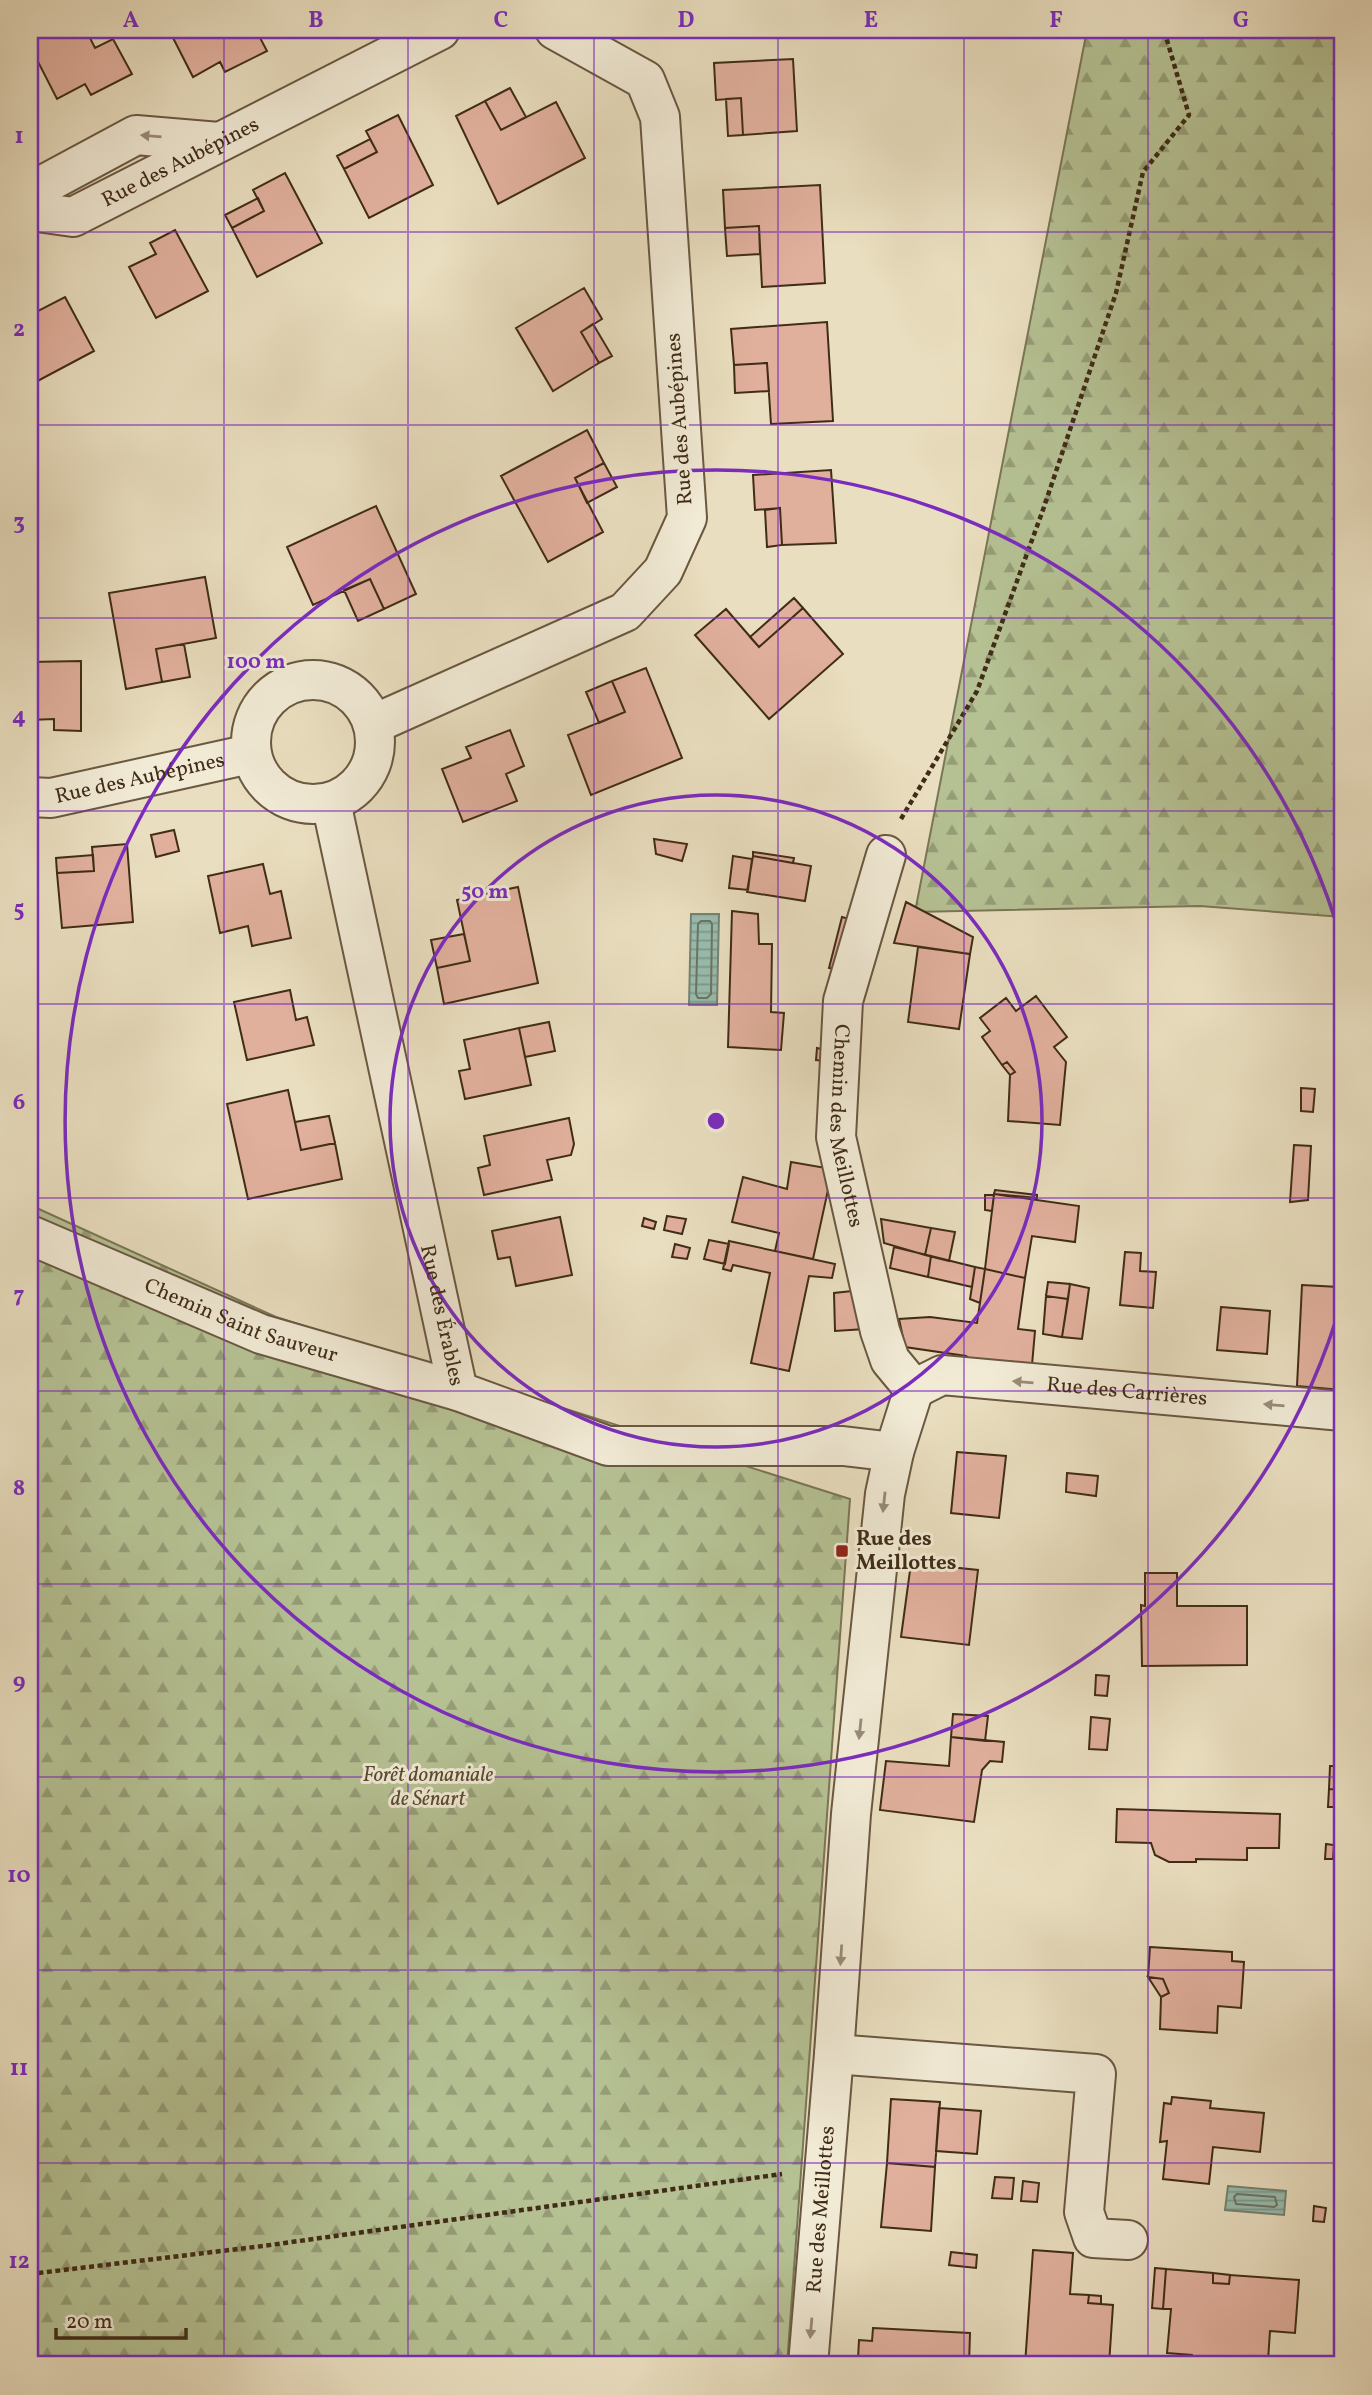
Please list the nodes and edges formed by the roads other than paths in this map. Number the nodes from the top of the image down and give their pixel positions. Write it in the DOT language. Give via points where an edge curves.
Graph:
graph roads {
  1 [pos="440,30"];
  2 [pos="555,30"];
  3 [pos="219,142"];
  4 [pos="30,192"];
  5 [pos="30,211"];
  6 [pos="374,724"];
  7 [pos="250,754"];
  8 [pos="30,797"];
  9 [pos="331,802"];
  10 [pos="886,855"];
  11 [pos="30,1235"];
  12 [pos="914,1389"];
  13 [pos="458,1391"];
  14 [pos="1342,1411"];
  15 [pos="894,1452"];
  16 [pos="834,2054"];
  17 [pos="1128,2240"];
  18 [pos="808,2365"];
  1 -- 3 [label="street, Rue des Aubépines"];
  2 -- 6 [label="street, Rue des Aubépines" via="645,80 660,117 687,518 663,571 625,612"];
  3 -- 4 [label="street, one-way" via="136,135"];
  3 -- 5 [label="street, Rue des Aubépines" via="73,217"];
  6 -- 7 [label="street, Rue des Aubépines" via="363,703 344,687 321,679 296,681 274,692 258,710"];
  6 -- 9 [label="street" via="376,749 368,772 353,791"];
  7 -- 8 [label="street, Rue des Aubépines" via="51,798"];
  7 -- 9 [label="street, Rue des Aubépines" via="264,781 283,796 306,804"];
  9 -- 13 [label="street, Rue des Érables"];
  10 -- 12 [label="street, Chemin des Meillottes" via="843,1001 836,1137 880,1331 890,1360"];
  11 -- 13 [label="street, Chemin Saint Sauveur" via="261,1334"];
  14 -- 12 [label="street, Rue des Carrières, one-way" via="942,1375"];
  12 -- 15 [label="street, Rue des Meillottes"];
  13 -- 15 [label="street, Rue des Érables" via="608,1446 843,1446"];
  15 -- 16 [label="street, Rue des Meillottes, one-way" via="885,1494 851,1814"];
  16 -- 17 [label="street" via="1096,2074 1084,2212 1093,2238"];
  16 -- 18 [label="street, Rue des Meillottes, one-way"];
}
